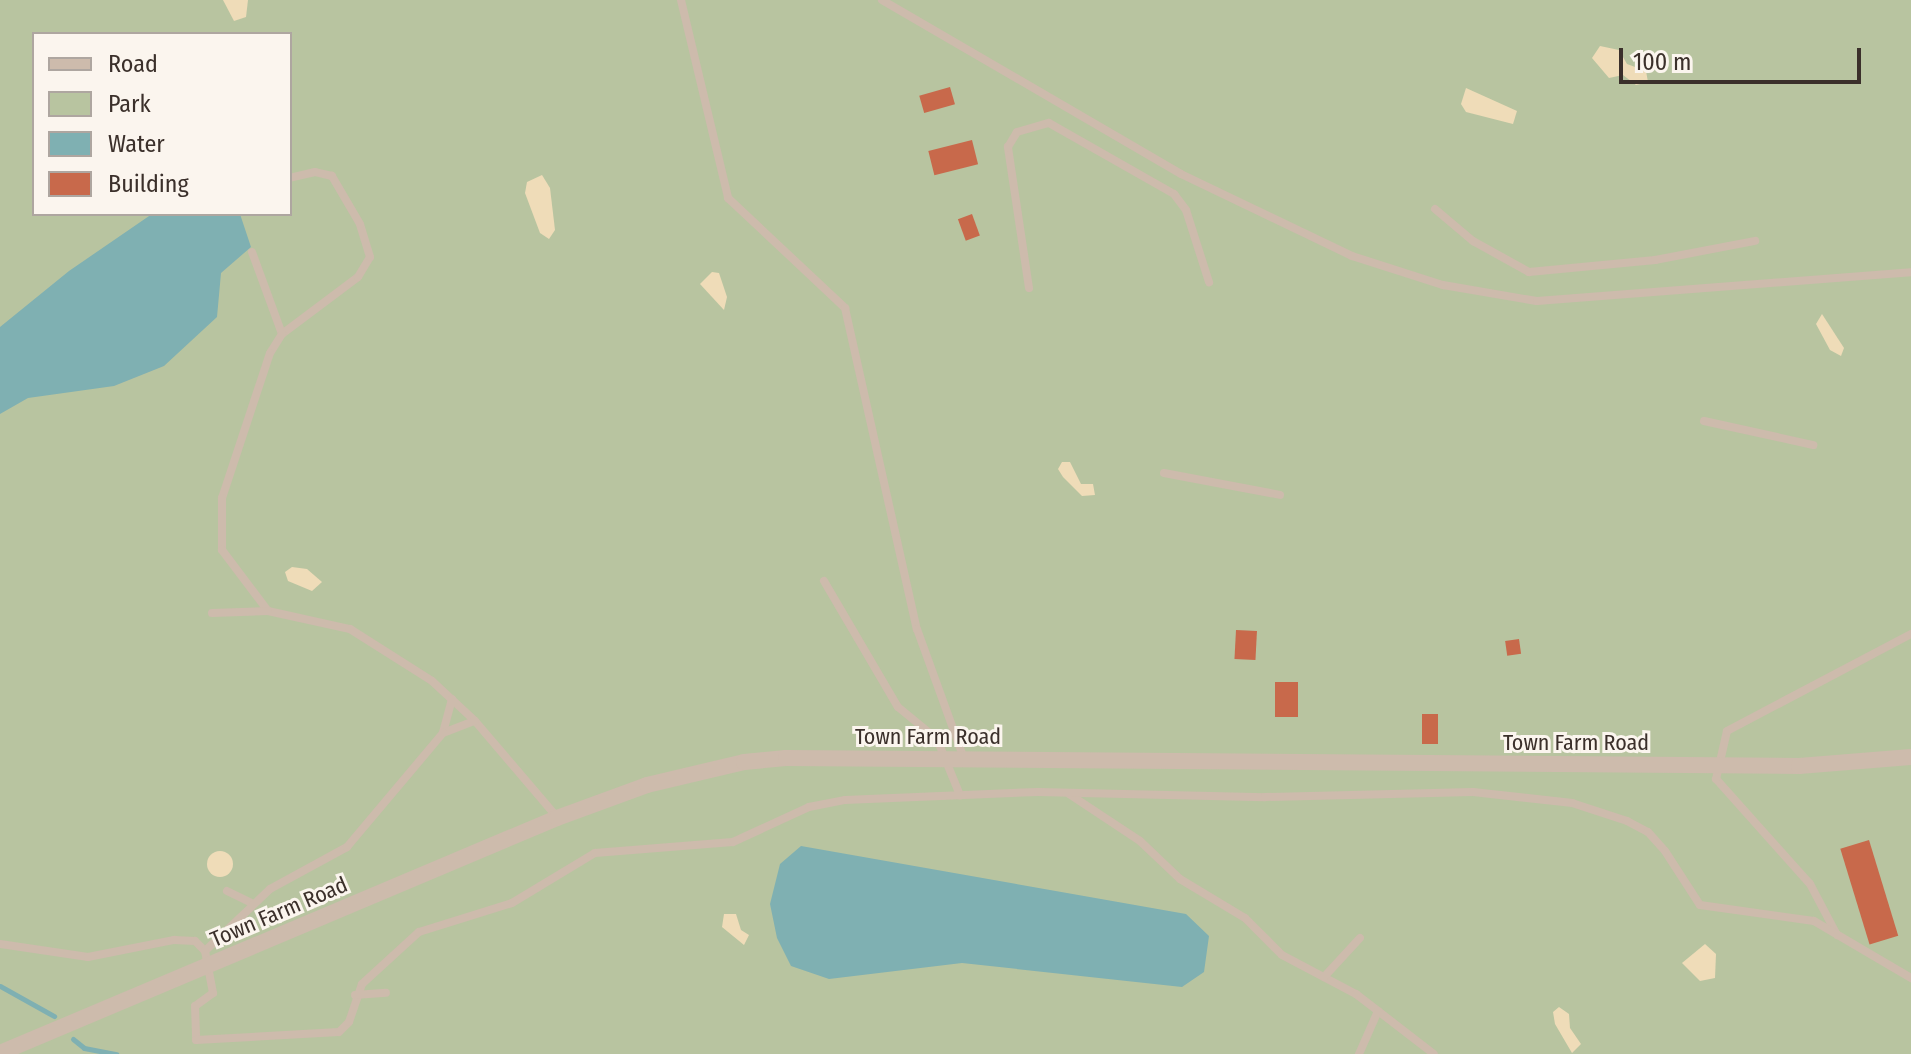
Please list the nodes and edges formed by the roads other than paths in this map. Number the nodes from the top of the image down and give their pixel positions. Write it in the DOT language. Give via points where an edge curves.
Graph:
graph roads {
  1 [pos="681,0"];
  2 [pos="882,0"];
  3 [pos="292,178"];
  4 [pos="1435,209"];
  5 [pos="1755,241"];
  6 [pos="252,252"];
  7 [pos="1911,272"];
  8 [pos="1209,282"];
  9 [pos="1029,288"];
  10 [pos="282,334"];
  11 [pos="1704,421"];
  12 [pos="1813,445"];
  13 [pos="1164,473"];
  14 [pos="1280,495"];
  15 [pos="824,581"];
  16 [pos="268,611"];
  17 [pos="212,613"];
  18 [pos="1911,634"];
  19 [pos="452,699"];
  20 [pos="475,721"];
  21 [pos="443,733"];
  22 [pos="1911,757"];
  23 [pos="956,759"];
  24 [pos="1720,764"];
  25 [pos="1068,793"];
  26 [pos="960,795"];
  27 [pos="557,818"];
  28 [pos="227,891"];
  29 [pos="252,903"];
  30 [pos="1838,935"];
  31 [pos="1360,938"];
  32 [pos="0,944"];
  33 [pos="206,959"];
  34 [pos="1324,977"];
  35 [pos="1911,978"];
  36 [pos="386,993"];
  37 [pos="355,995"];
  38 [pos="1378,1011"];
  39 [pos="0,1053"];
  40 [pos="1359,1054"];
  41 [pos="1434,1054"];
  1 -- 23 [label="lane" via="728,198 845,308 917,629"];
  2 -- 7 [label="lane" via="1181,174 1352,256 1443,285 1537,301"];
  3 -- 10 [label="lane" via="315,172 332,176 360,224 370,257 358,277"];
  4 -- 5 [label="lane" via="1473,241 1529,272 1640,262"];
  6 -- 10 [label="lane"];
  8 -- 9 [label="lane" via="1186,210 1174,194 1049,123 1017,132 1008,147"];
  10 -- 16 [label="lane" via="270,353 222,498 219,522 222,550"];
  11 -- 12 [label="lane"];
  13 -- 14 [label="lane"];
  15 -- 23 [label="lane" via="898,707"];
  16 -- 17 [label="lane"];
  16 -- 19 [label="lane" via="370,638"];
  18 -- 24 [label="lane" via="1727,731"];
  19 -- 20 [label="lane"];
  19 -- 21 [label="lane"];
  20 -- 21 [label="lane"];
  20 -- 27 [label="lane"];
  21 -- 29 [label="lane" via="347,847"];
  22 -- 24 [label="street, Town Farm Road" via="1841,765"];
  23 -- 24 [label="street, Town Farm Road"];
  23 -- 26 [label="lane"];
  23 -- 27 [label="street, Town Farm Road" via="744,762 647,785"];
  24 -- 30 [label="lane" via="1716,779 1810,884"];
  25 -- 26 [label="lane"];
  25 -- 30 [label="lane" via="1307,797 1473,792 1572,803 1648,832 1700,905 1814,921"];
  25 -- 34 [label="lane" via="1140,841 1180,879 1245,918 1282,955"];
  26 -- 37 [label="lane" via="845,800 809,807 733,842 595,853 512,903 419,932 397,948"];
  27 -- 33 [label="street, Town Farm Road"];
  28 -- 29 [label="lane"];
  29 -- 33 [label="lane"];
  30 -- 35 [label="lane"];
  31 -- 34 [label="lane"];
  32 -- 33 [label="lane" via="88,957 174,940 195,941"];
  33 -- 37 [label="lane" via="213,993 195,1006 196,1040 339,1032 349,1022"];
  33 -- 39 [label="street, Town Farm Road"];
  34 -- 38 [label="lane"];
  36 -- 37 [label="lane"];
  38 -- 40 [label="lane"];
  38 -- 41 [label="lane"];
}
